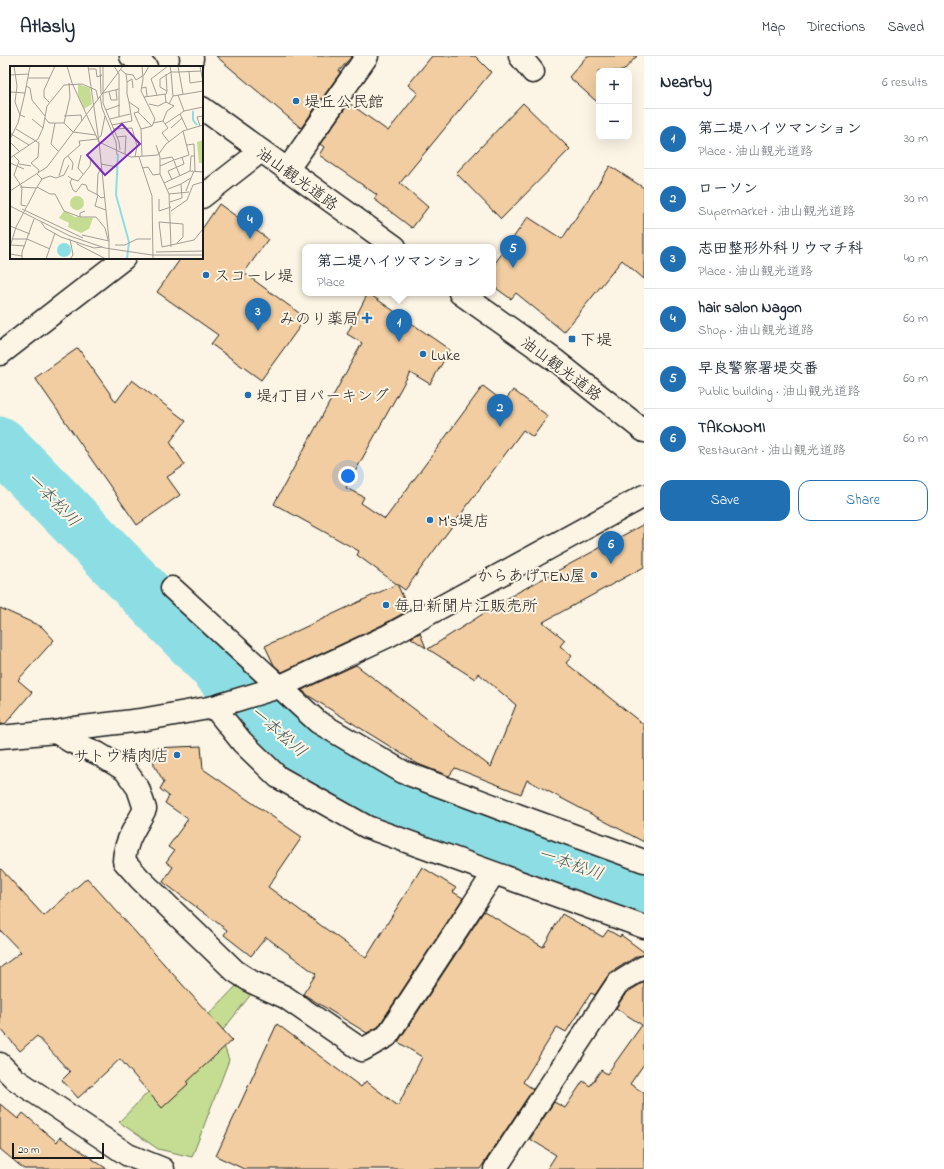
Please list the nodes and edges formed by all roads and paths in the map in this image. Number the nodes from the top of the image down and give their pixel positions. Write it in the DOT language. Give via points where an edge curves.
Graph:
graph roads {
  1 [pos="130,56"];
  2 [pos="191,56"];
  3 [pos="367,56"];
  4 [pos="145,66"];
  5 [pos="190,66"];
  6 [pos="203,109"];
  7 [pos="261,151"];
  8 [pos="287,170"];
  9 [pos="203,196"];
  10 [pos="391,244"];
  11 [pos="123,259"];
  12 [pos="464,296"];
  13 [pos="0,354"];
  14 [pos="644,431"];
  15 [pos="644,496"];
  16 [pos="172,588"];
  17 [pos="273,688"];
  18 [pos="221,704"];
  19 [pos="56,732"];
  20 [pos="1,736"];
  21 [pos="644,861"];
  22 [pos="494,873"];
  23 [pos="644,927"];
  24 [pos="644,968"];
  25 [pos="0,1064"];
  26 [pos="163,1169"];
  27 [pos="495,1169"];
  1 -- 4 [label="street"];
  2 -- 5 [label="street"];
  3 -- 8 [label="street"];
  6 -- 7 [label="street, 油山観光道路"];
  7 -- 8 [label="street, 油山観光道路"];
  7 -- 9 [label="street"];
  8 -- 10 [label="street, 油山観光道路"];
  11 -- 13 [label="street"];
  12 -- 14 [label="street, 油山観光道路" via="556,361"];
  15 -- 17 [label="street" via="388,636"];
  16 -- 17 [label="street"];
  17 -- 18 [label="street"];
  17 -- 21 [label="street" via="318,722 403,772"];
  18 -- 19 [label="street" via="140,720"];
  18 -- 22 [label="street" via="242,742 278,777 367,827"];
  19 -- 20 [label="street"];
  19 -- 22 [label="street" via="125,770 138,788 146,809 130,836 124,861 140,879 235,971 284,997 362,1050 387,1036"];
  22 -- 23 [label="street"];
  24 -- 27 [label="street" via="617,984"];
  25 -- 26 [label="street" via="15,1080 128,1155"];
}
